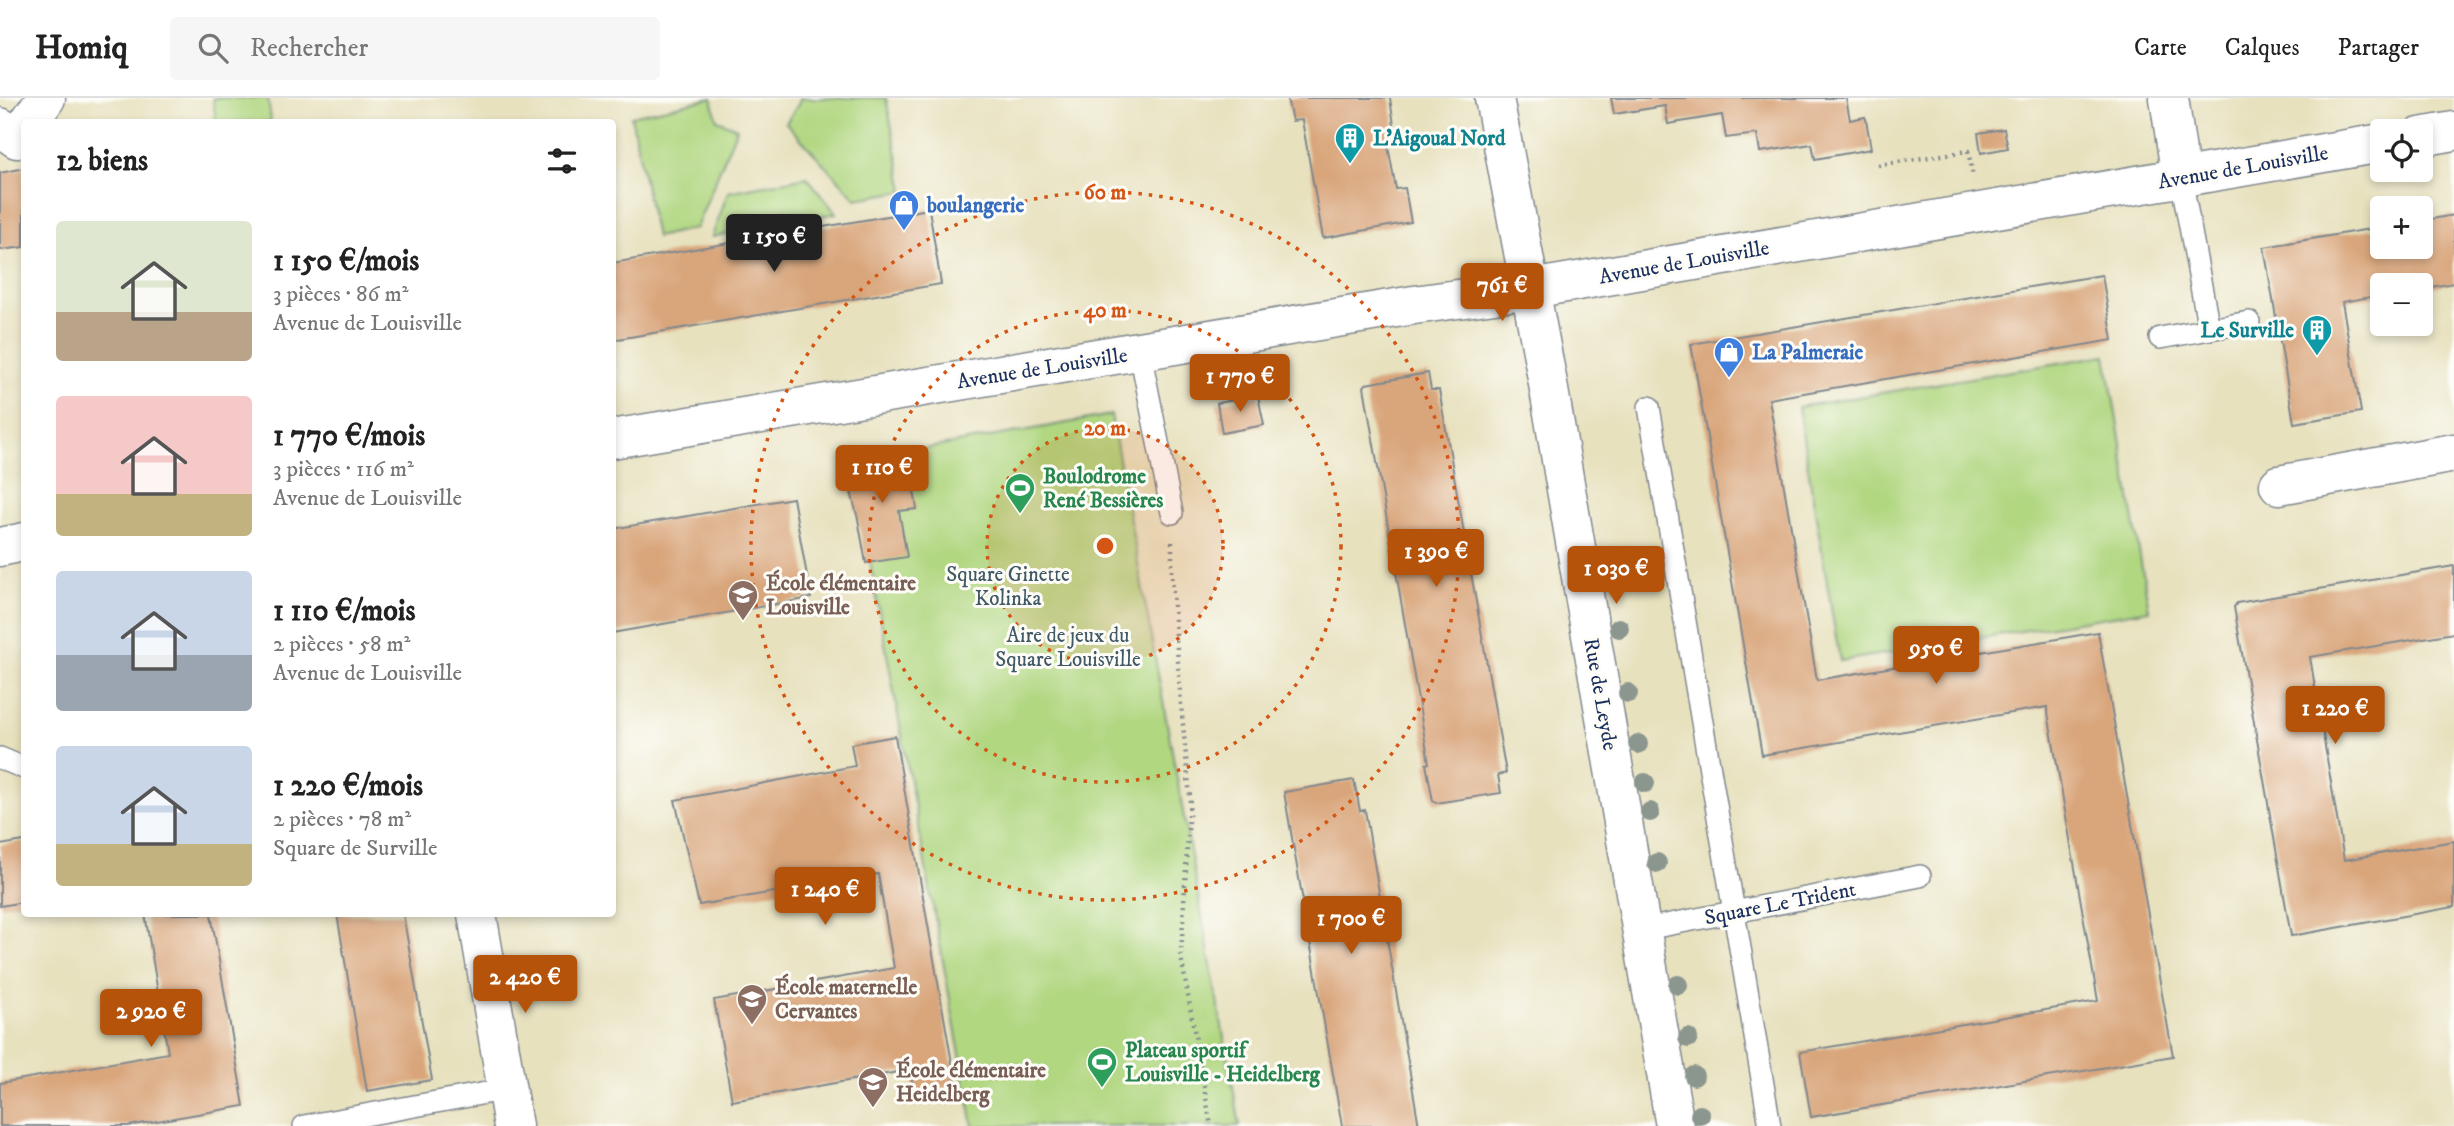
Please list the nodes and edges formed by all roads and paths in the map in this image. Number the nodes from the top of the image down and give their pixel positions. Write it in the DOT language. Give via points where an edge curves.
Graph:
graph roads {
  1 [pos="46,98"];
  2 [pos="1494,98"];
  3 [pos="2169,98"];
  4 [pos="31,119"];
  5 [pos="0,127"];
  6 [pos="2454,131"];
  7 [pos="21,133"];
  8 [pos="2433,135"];
  9 [pos="2370,145"];
  10 [pos="1878,165"];
  11 [pos="2181,178"];
  12 [pos="1980,211"];
  13 [pos="1531,289"];
  14 [pos="2249,322"];
  15 [pos="2209,329"];
  16 [pos="2160,338"];
  17 [pos="1140,352"];
  18 [pos="1649,407"];
  19 [pos="616,438"];
  20 [pos="2454,453"];
  21 [pos="2278,485"];
  22 [pos="1172,513"];
  23 [pos="21,543"];
  24 [pos="0,547"];
  25 [pos="0,758"];
  26 [pos="21,767"];
  27 [pos="1920,876"];
  28 [pos="1734,912"];
  29 [pos="478,917"];
  30 [pos="1640,930"];
  31 [pos="508,1088"];
  32 [pos="304,1126"];
  33 [pos="513,1126"];
  34 [pos="1211,1126"];
  35 [pos="1675,1126"];
  36 [pos="1770,1126"];
  1 -- 4 [label="street"];
  2 -- 13 [label="street, Rue de Leyde"];
  3 -- 11 [label="street"];
  5 -- 7 [label="street" via="17,139"];
  6 -- 8 [label="street"];
  9 -- 11 [label="street, Avenue de Louisville"];
  10 -- 12 [label="path" via="1968,151"];
  11 -- 12 [label="street, Avenue de Louisville"];
  11 -- 15 [label="lane"];
  12 -- 13 [label="street, Avenue de Louisville"];
  13 -- 17 [label="street, Avenue de Louisville"];
  13 -- 30 [label="street, Rue de Leyde"];
  14 -- 15 [label="lane"];
  15 -- 16 [label="lane"];
  17 -- 19 [label="street, Avenue de Louisville"];
  17 -- 22 [label="lane"];
  18 -- 28 [label="lane"];
  20 -- 21 [label="street"];
  22 -- 34 [label="path" via="1172,580 1190,798 1181,956"];
  23 -- 24 [label="street"];
  25 -- 26 [label="lane"];
  27 -- 28 [label="lane, Square Le Trident"];
  28 -- 30 [label="lane, Square Le Trident"];
  28 -- 36 [label="lane"];
  29 -- 31 [label="street"];
  30 -- 35 [label="street, Rue de Leyde"];
  31 -- 32 [label="lane"];
  31 -- 33 [label="street"];
}
